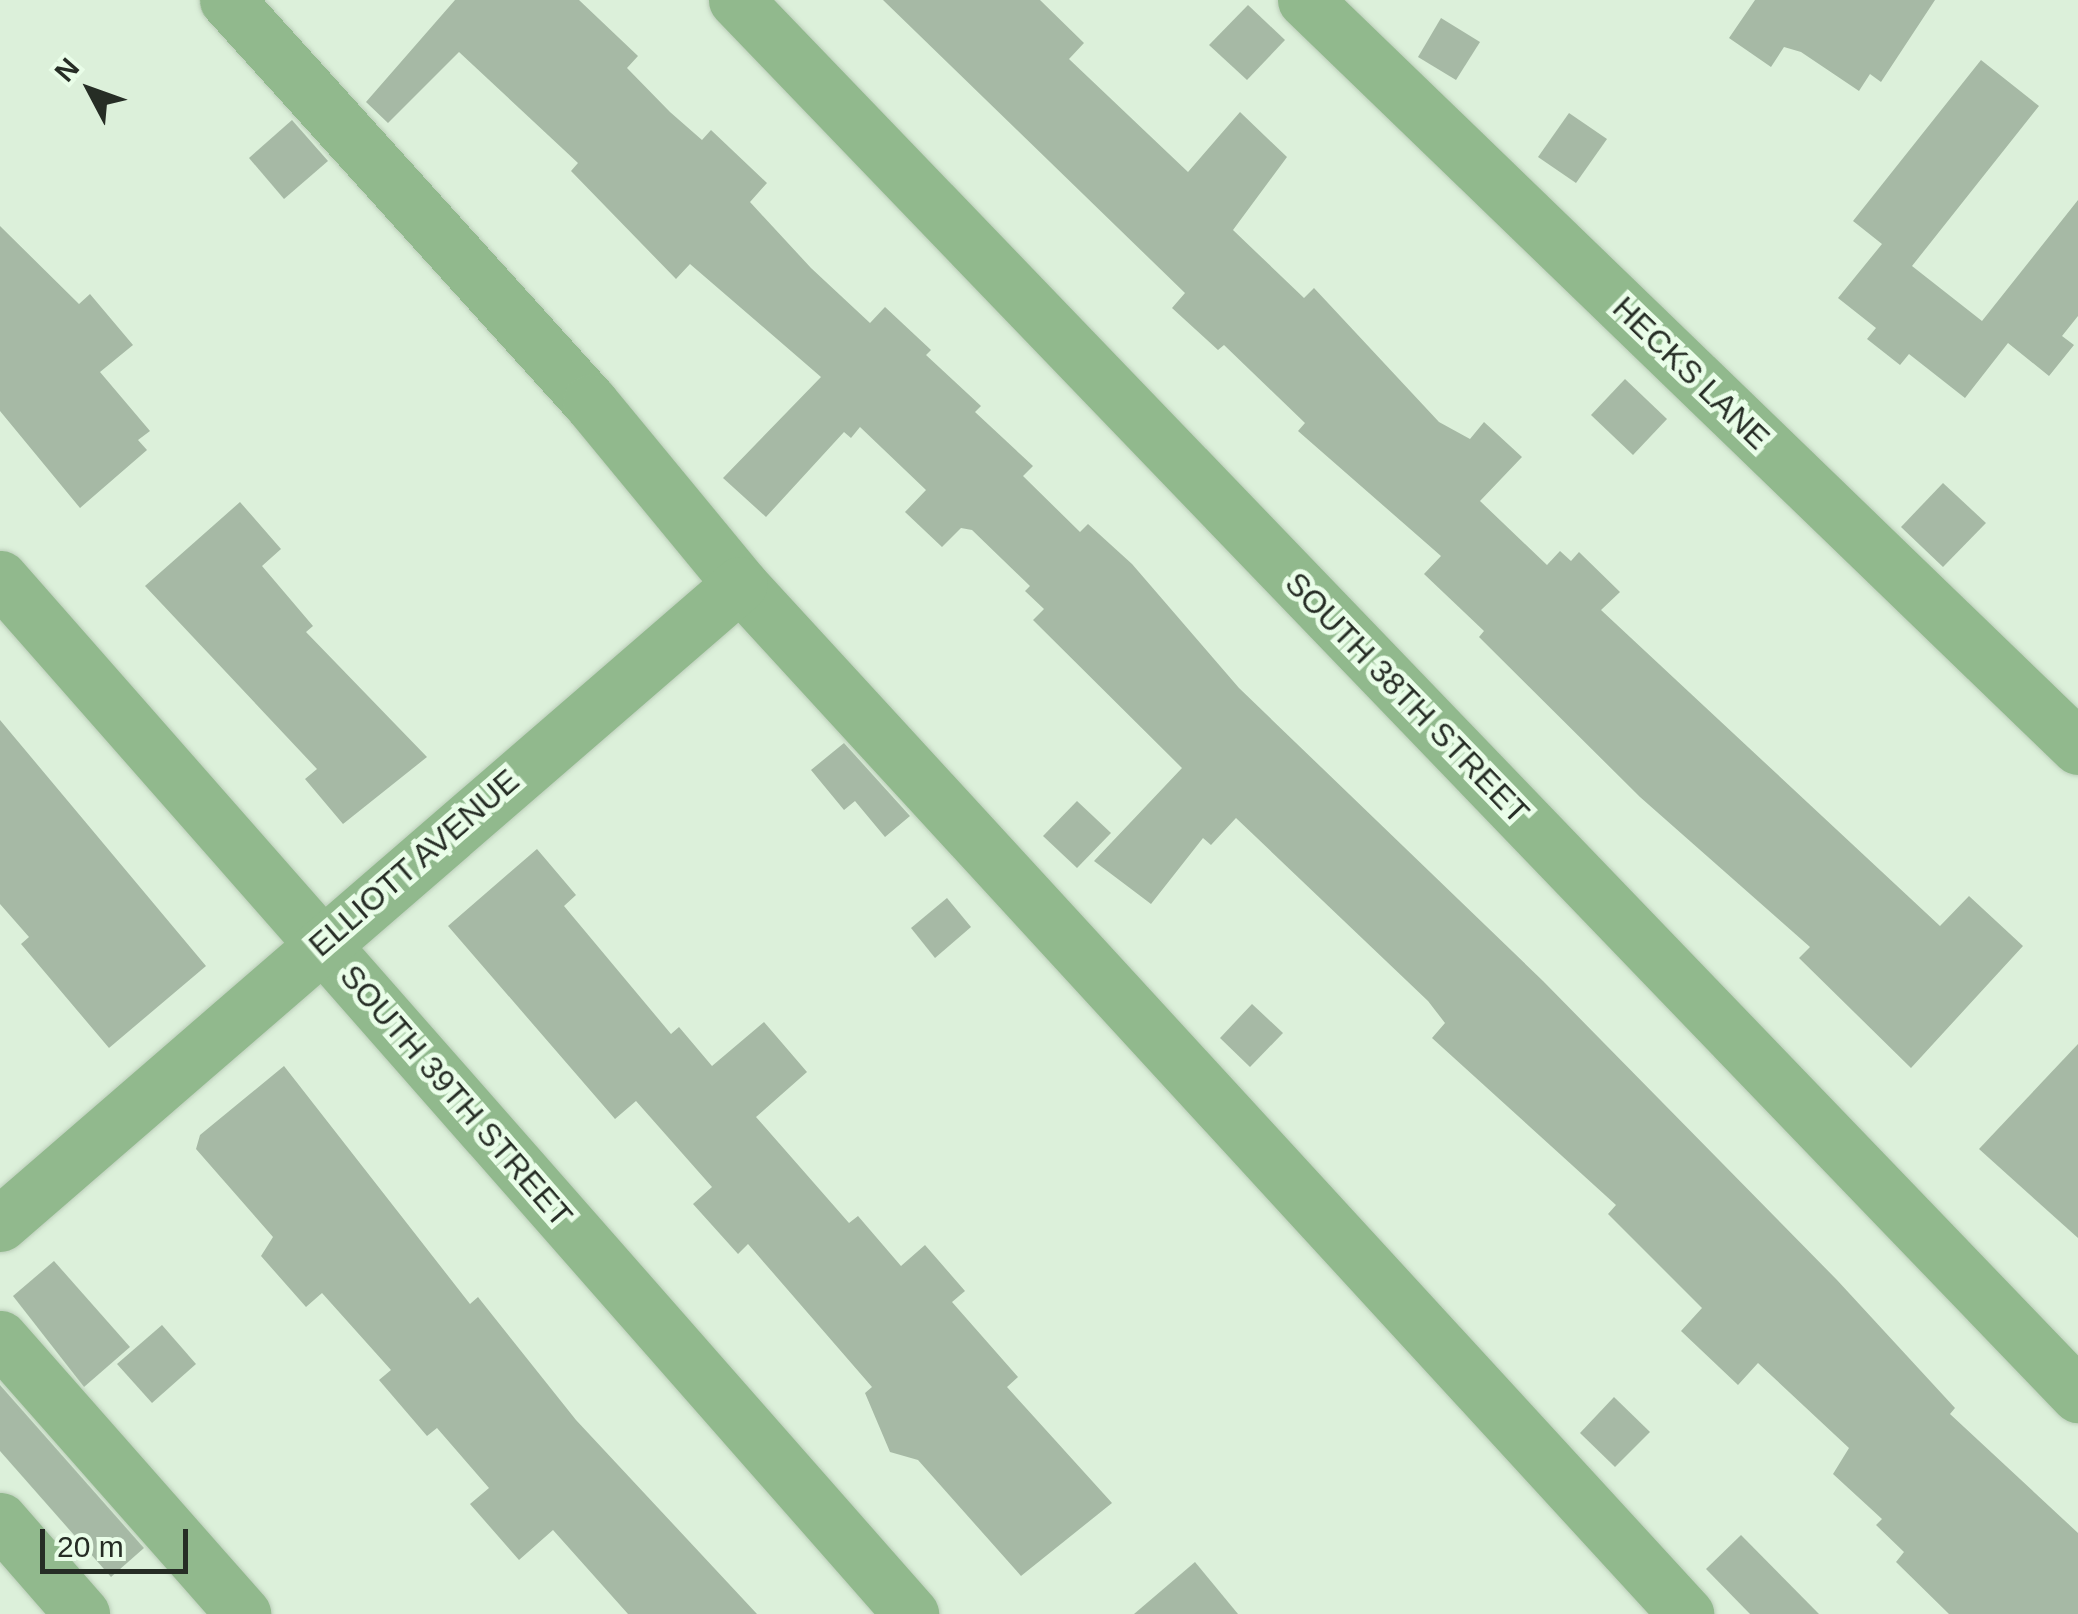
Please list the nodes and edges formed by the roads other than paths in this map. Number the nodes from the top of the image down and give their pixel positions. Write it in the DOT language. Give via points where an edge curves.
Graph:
graph roads {
  1 [pos="227,0"];
  2 [pos="736,0"];
  3 [pos="1305,0"];
  4 [pos="0,578"];
  5 [pos="740,584"];
  6 [pos="2078,747"];
  7 [pos="321,944"];
  8 [pos="0,1224"];
  9 [pos="0,1338"];
  10 [pos="2078,1396"];
  11 [pos="0,1520"];
  12 [pos="82,1614"];
  13 [pos="243,1614"];
  14 [pos="911,1614"];
  15 [pos="1686,1614"];
  1 -- 5 [label="street" via="590,402"];
  2 -- 10 [label="street, SOUTH 38TH STREET"];
  3 -- 6 [label="street, HECKS LANE"];
  4 -- 7 [label="street, SOUTH 39TH STREET"];
  5 -- 7 [label="street, ELLIOTT AVENUE"];
  5 -- 15 [label="street"];
  7 -- 8 [label="street, ELLIOTT AVENUE"];
  7 -- 14 [label="street, SOUTH 39TH STREET"];
  9 -- 13 [label="street"];
  11 -- 12 [label="street"];
}
